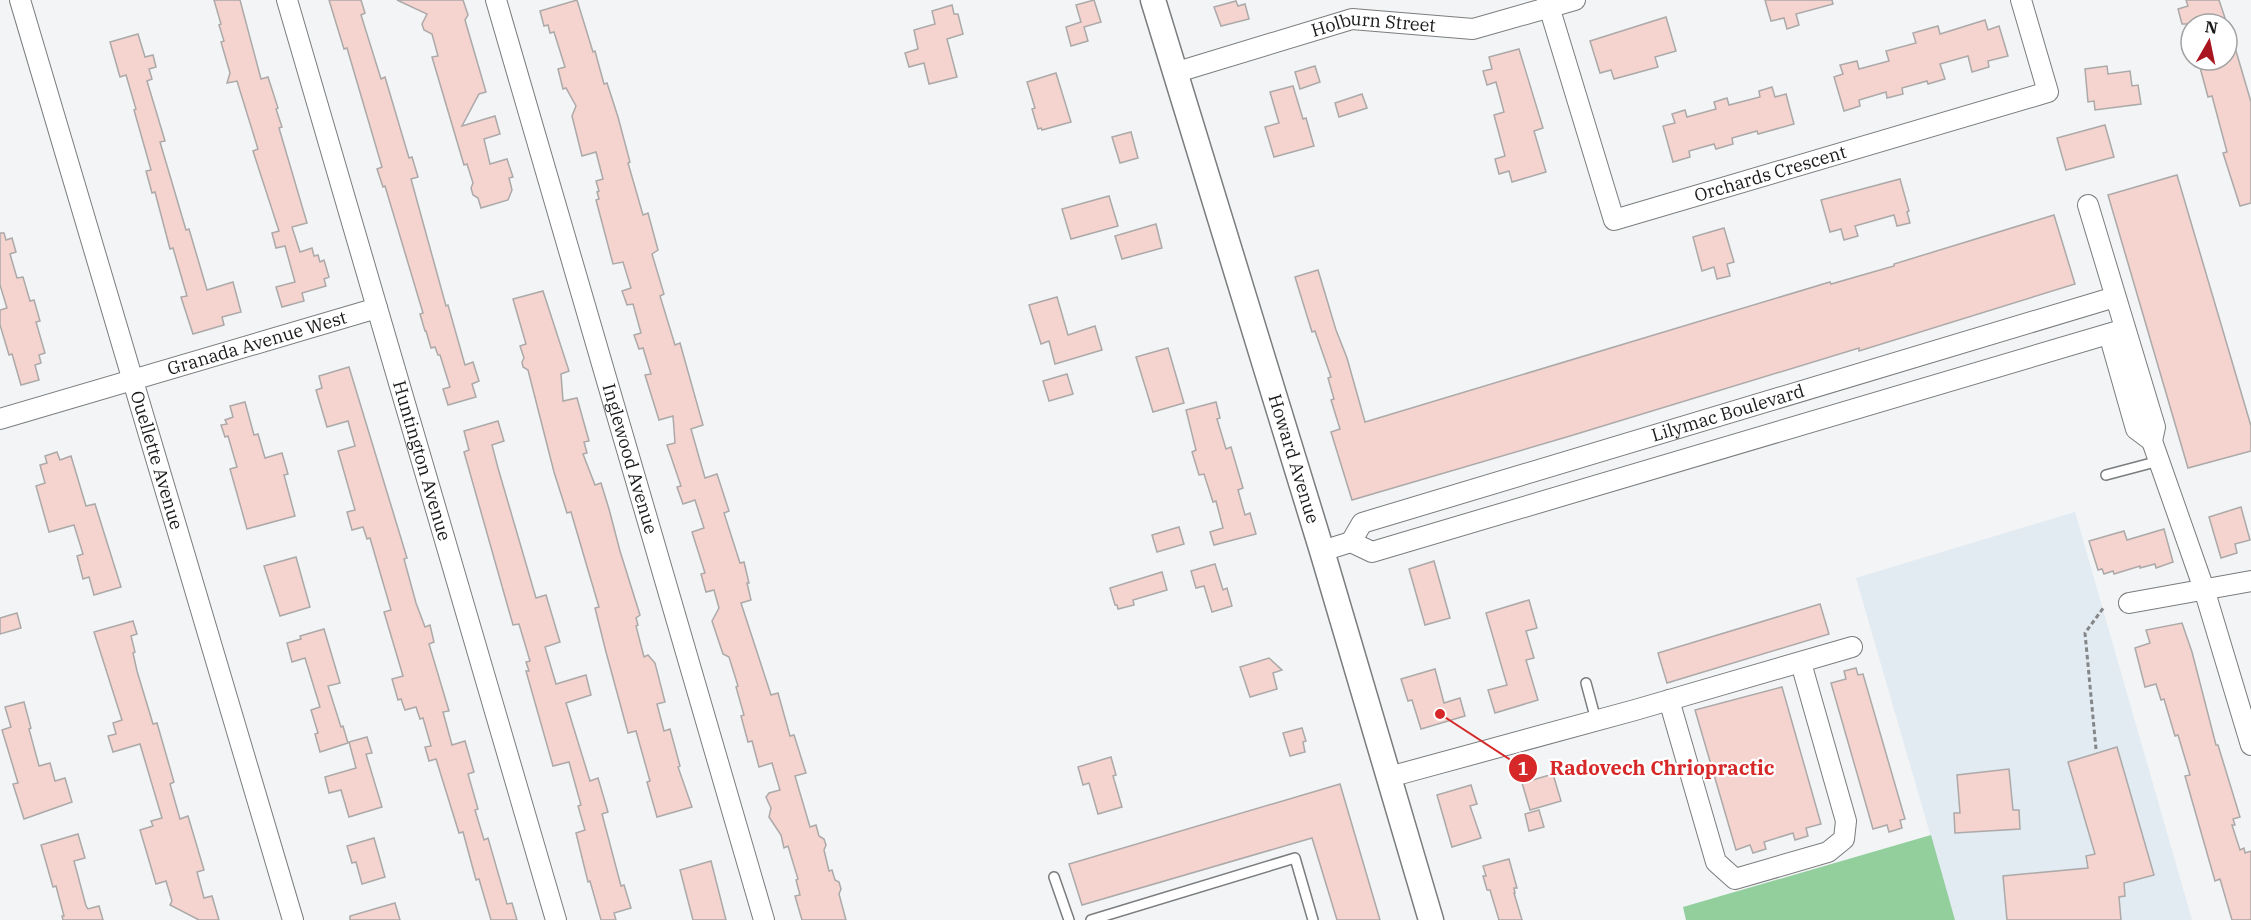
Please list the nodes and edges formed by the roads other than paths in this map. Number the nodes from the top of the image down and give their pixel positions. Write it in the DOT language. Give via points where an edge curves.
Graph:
graph roads {
  1 [pos="20,0"];
  2 [pos="287,0"];
  3 [pos="496,0"];
  4 [pos="1153,0"];
  5 [pos="1575,0"];
  6 [pos="2021,0"];
  7 [pos="1549,4"];
  8 [pos="1174,73"];
  9 [pos="2088,205"];
  10 [pos="2115,297"];
  11 [pos="377,308"];
  12 [pos="2117,332"];
  13 [pos="133,380"];
  14 [pos="0,420"];
  15 [pos="2159,461"];
  16 [pos="2106,476"];
  17 [pos="1351,542"];
  18 [pos="1322,551"];
  19 [pos="2251,581"];
  20 [pos="2204,589"];
  21 [pos="2129,603"];
  22 [pos="1851,647"];
  23 [pos="1801,663"];
  24 [pos="1586,683"];
  25 [pos="1669,700"];
  26 [pos="1596,720"];
  27 [pos="2251,745"];
  28 [pos="1389,777"];
  29 [pos="1054,877"];
  30 [pos="293,920"];
  31 [pos="556,920"];
  32 [pos="764,920"];
  33 [pos="1069,920"];
  34 [pos="1091,920"];
  35 [pos="1312,920"];
  36 [pos="1431,920"];
  1 -- 13 [label="street, Ouellette Avenue"];
  2 -- 11 [label="street, Huntington Avenue"];
  3 -- 32 [label="street, Inglewood Avenue"];
  4 -- 8 [label="street, Howard Avenue"];
  5 -- 7 [label="street, Holburn Street"];
  6 -- 7 [label="street, Orchards Crescent" via="2048,92 1614,220"];
  7 -- 8 [label="street, Holburn Street" via="1473,29 1352,19"];
  8 -- 18 [label="street, Howard Avenue"];
  9 -- 10 [label="street"];
  10 -- 12 [label="street"];
  10 -- 17 [label="street, Lilymac Boulevard" via="1362,523"];
  11 -- 13 [label="street, Granada Avenue West"];
  11 -- 31 [label="street, Huntington Avenue"];
  12 -- 15 [label="street" via="2136,429 2152,441"];
  12 -- 17 [label="street, Lilymac Boulevard" via="1372,552"];
  13 -- 14 [label="street, Granada Avenue West"];
  13 -- 30 [label="street, Ouellette Avenue"];
  15 -- 16 [label="lane"];
  15 -- 20 [label="street"];
  17 -- 18 [label="street"];
  18 -- 28 [label="street, Howard Avenue"];
  19 -- 20 [label="street"];
  20 -- 21 [label="street"];
  20 -- 27 [label="street"];
  22 -- 23 [label="street"];
  23 -- 25 [label="street"];
  23 -- 25 [label="street" via="1846,821 1844,839 1828,852 1735,879 1716,862"];
  24 -- 26 [label="lane"];
  25 -- 26 [label="street"];
  26 -- 28 [label="street"];
  28 -- 36 [label="street, Howard Avenue"];
  29 -- 33 [label="lane"];
  34 -- 35 [label="lane" via="1295,858"];
}
